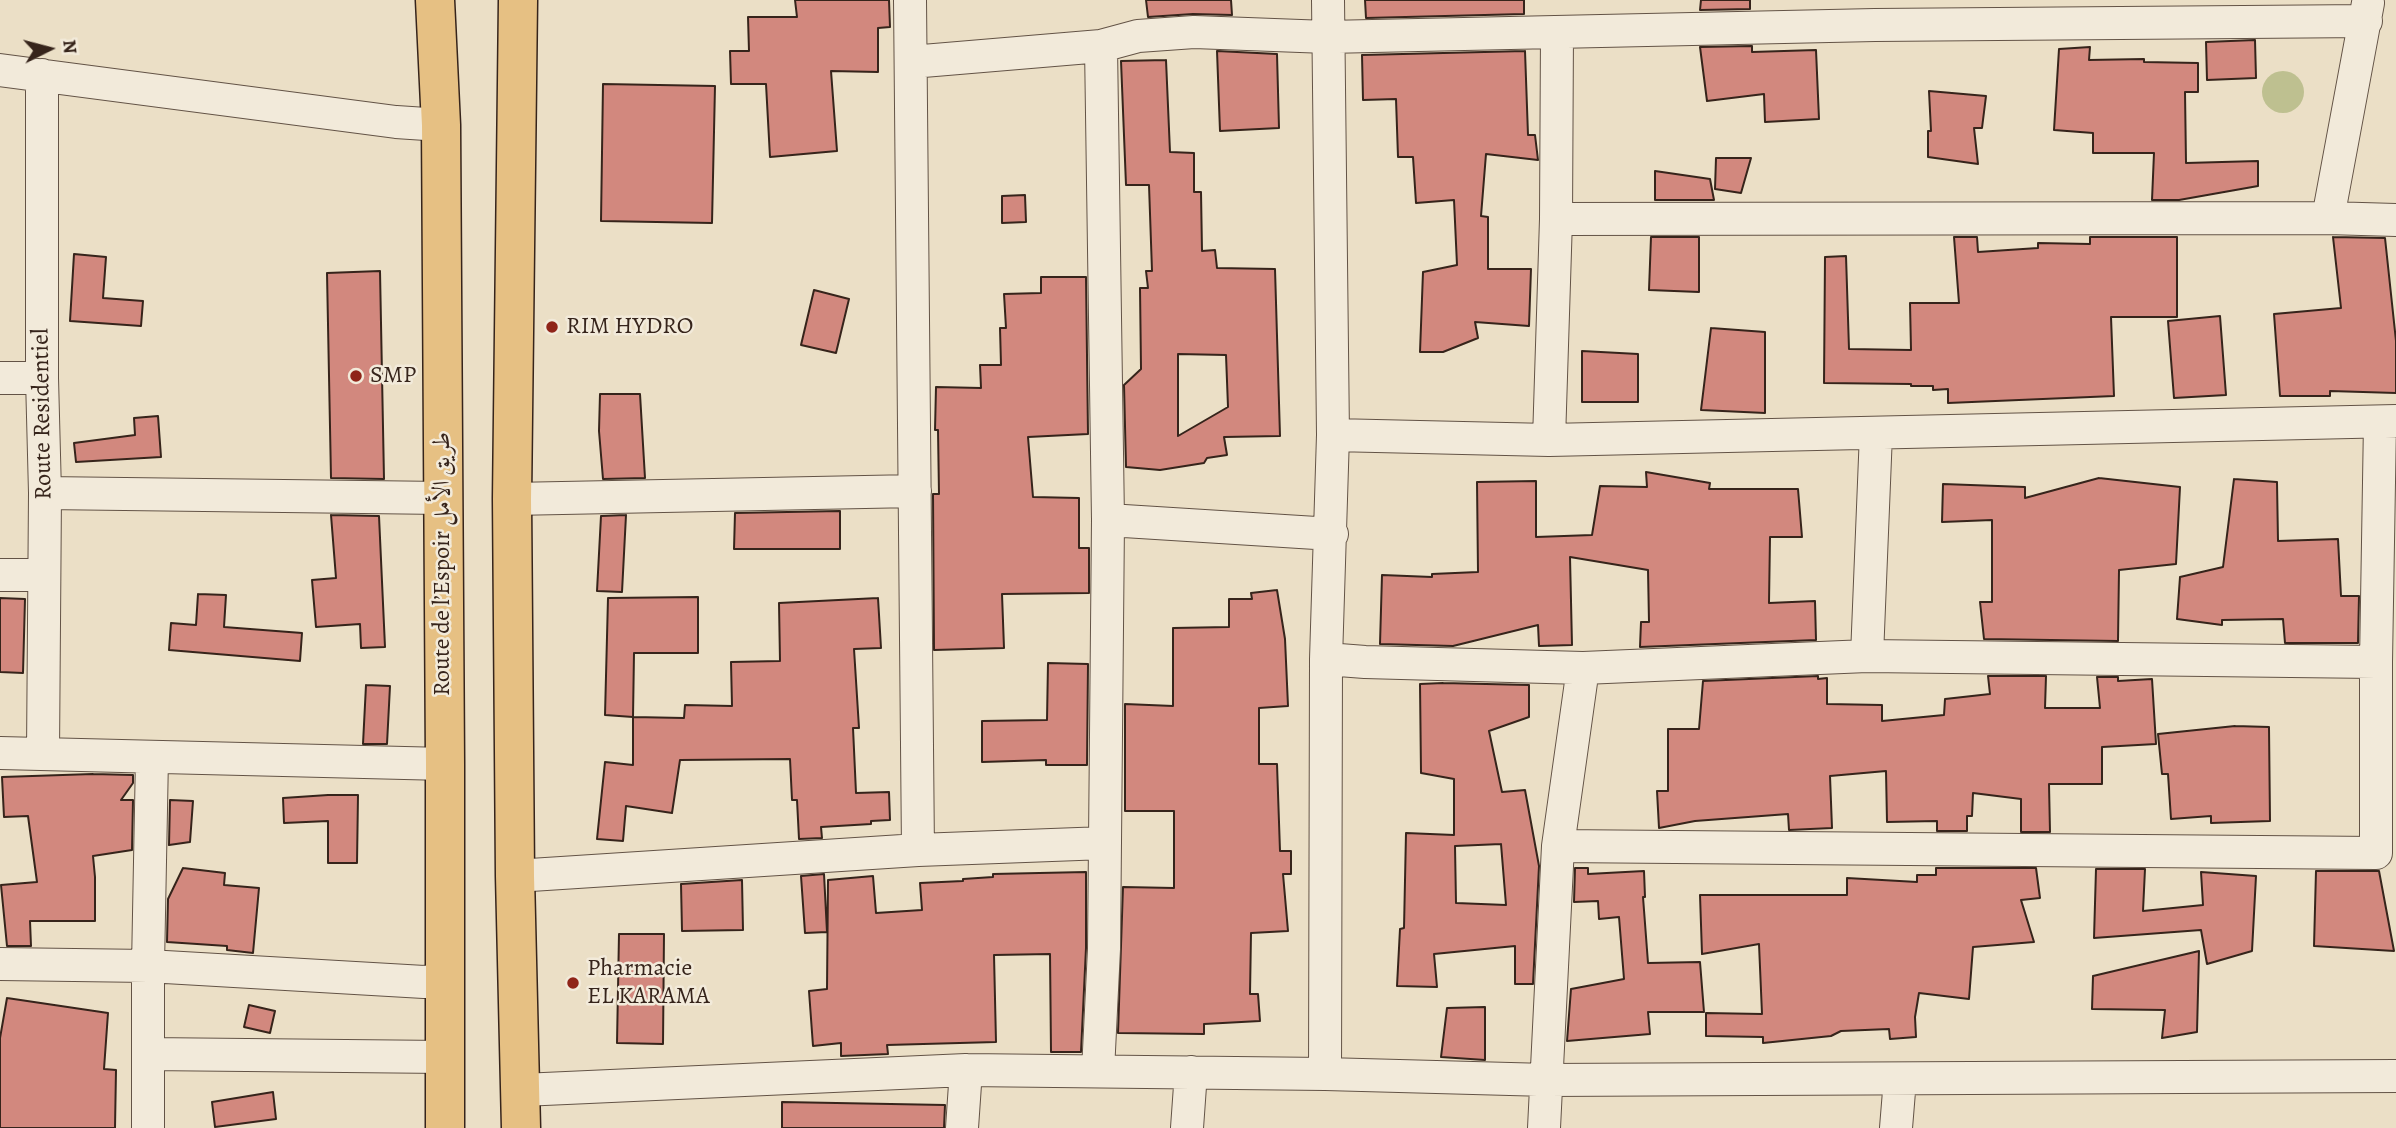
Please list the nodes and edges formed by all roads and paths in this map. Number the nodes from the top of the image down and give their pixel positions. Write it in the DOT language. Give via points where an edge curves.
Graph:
graph roads {
  1 [pos="435,0"];
  2 [pos="518,0"];
  3 [pos="910,0"];
  4 [pos="1328,0"];
  5 [pos="2367,10"];
  6 [pos="1873,13"];
  7 [pos="1557,32"];
  8 [pos="1327,37"];
  9 [pos="1101,46"];
  10 [pos="911,62"];
  11 [pos="0,70"];
  12 [pos="42,75"];
  13 [pos="440,125"];
  14 [pos="2328,218"];
  15 [pos="1556,219"];
  16 [pos="2396,220"];
  17 [pos="0,378"];
  18 [pos="42,378"];
  19 [pos="2388,421"];
  20 [pos="1876,433"];
  21 [pos="1334,435"];
  22 [pos="1549,440"];
  23 [pos="915,491"];
  24 [pos="45,494"];
  25 [pos="443,498"];
  26 [pos="512,499"];
  27 [pos="2387,514"];
  28 [pos="1108,520"];
  29 [pos="1332,534"];
  30 [pos="0,575"];
  31 [pos="43,575"];
  32 [pos="1867,656"];
  33 [pos="1326,659"];
  34 [pos="2376,662"];
  35 [pos="1583,668"];
  36 [pos="0,753"];
  37 [pos="43,753"];
  38 [pos="152,757"];
  39 [pos="445,764"];
  40 [pos="1105,843"];
  41 [pos="1558,846"];
  42 [pos="918,850"];
  43 [pos="2386,853"];
  44 [pos="515,876"];
  45 [pos="0,964"];
  46 [pos="148,966"];
  47 [pos="444,980"];
  48 [pos="148,1054"];
  49 [pos="444,1057"];
  50 [pos="966,1070"];
  51 [pos="1098,1071"];
  52 [pos="1191,1072"];
  53 [pos="1325,1074"];
  54 [pos="2396,1076"];
  55 [pos="1900,1079"];
  56 [pos="1547,1080"];
  57 [pos="522,1090"];
  58 [pos="148,1128"];
  59 [pos="445,1128"];
  60 [pos="521,1128"];
  61 [pos="962,1128"];
  62 [pos="1187,1128"];
  63 [pos="1544,1128"];
  64 [pos="1896,1128"];
  1 -- 13 [label="highway, Route de l’Espoir طريق الأمل"];
  2 -- 26 [label="highway"];
  3 -- 10 [label="street"];
  4 -- 8 [label="street"];
  5 -- 6 [label="street"];
  5 -- 14 [label="street"];
  6 -- 7 [label="street"];
  7 -- 8 [label="street"];
  7 -- 15 [label="street"];
  8 -- 9 [label="street" via="1194,32 1138,36"];
  8 -- 21 [label="street"];
  9 -- 10 [label="street"];
  9 -- 28 [label="street"];
  10 -- 23 [label="street"];
  11 -- 12 [label="street"];
  12 -- 13 [label="street"];
  12 -- 18 [label="street, Route Residentiel"];
  13 -- 25 [label="highway, Route de l’Espoir طريق الأمل"];
  14 -- 15 [label="street"];
  14 -- 16 [label="street"];
  15 -- 22 [label="street"];
  17 -- 18 [label="street"];
  18 -- 24 [label="street, Route Residentiel"];
  19 -- 20 [label="street"];
  19 -- 27 [label="street"];
  20 -- 22 [label="street"];
  20 -- 32 [label="street"];
  21 -- 22 [label="street"];
  21 -- 29 [label="street"];
  23 -- 26 [label="street"];
  23 -- 42 [label="street"];
  24 -- 25 [label="street"];
  24 -- 31 [label="street, Route Residentiel"];
  25 -- 39 [label="highway, Route de l’Espoir طريق الأمل"];
  26 -- 44 [label="highway"];
  27 -- 34 [label="street"];
  28 -- 29 [label="street"];
  28 -- 40 [label="street"];
  29 -- 33 [label="street"];
  30 -- 31 [label="street"];
  31 -- 37 [label="street, Route Residentiel"];
  32 -- 34 [label="street"];
  32 -- 35 [label="street"];
  33 -- 35 [label="street"];
  33 -- 53 [label="street"];
  34 -- 43 [label="street"];
  35 -- 41 [label="street"];
  36 -- 37 [label="street"];
  37 -- 38 [label="street"];
  38 -- 39 [label="street"];
  38 -- 46 [label="street"];
  39 -- 47 [label="highway, Route de l’Espoir طريق الأمل"];
  40 -- 42 [label="street"];
  40 -- 51 [label="street"];
  41 -- 43 [label="street"];
  41 -- 56 [label="street"];
  42 -- 44 [label="street"];
  44 -- 57 [label="highway"];
  45 -- 46 [label="street"];
  46 -- 47 [label="street"];
  46 -- 48 [label="street"];
  47 -- 49 [label="highway, Route de l’Espoir طريق الأمل"];
  48 -- 49 [label="street"];
  48 -- 58 [label="street"];
  49 -- 59 [label="highway, Route de l’Espoir طريق الأمل"];
  50 -- 51 [label="street"];
  50 -- 57 [label="street"];
  50 -- 61 [label="street"];
  51 -- 52 [label="street"];
  52 -- 53 [label="street"];
  52 -- 62 [label="street"];
  53 -- 56 [label="street"];
  54 -- 55 [label="street"];
  55 -- 56 [label="street"];
  55 -- 64 [label="street"];
  56 -- 63 [label="street"];
  57 -- 60 [label="highway"];
}
